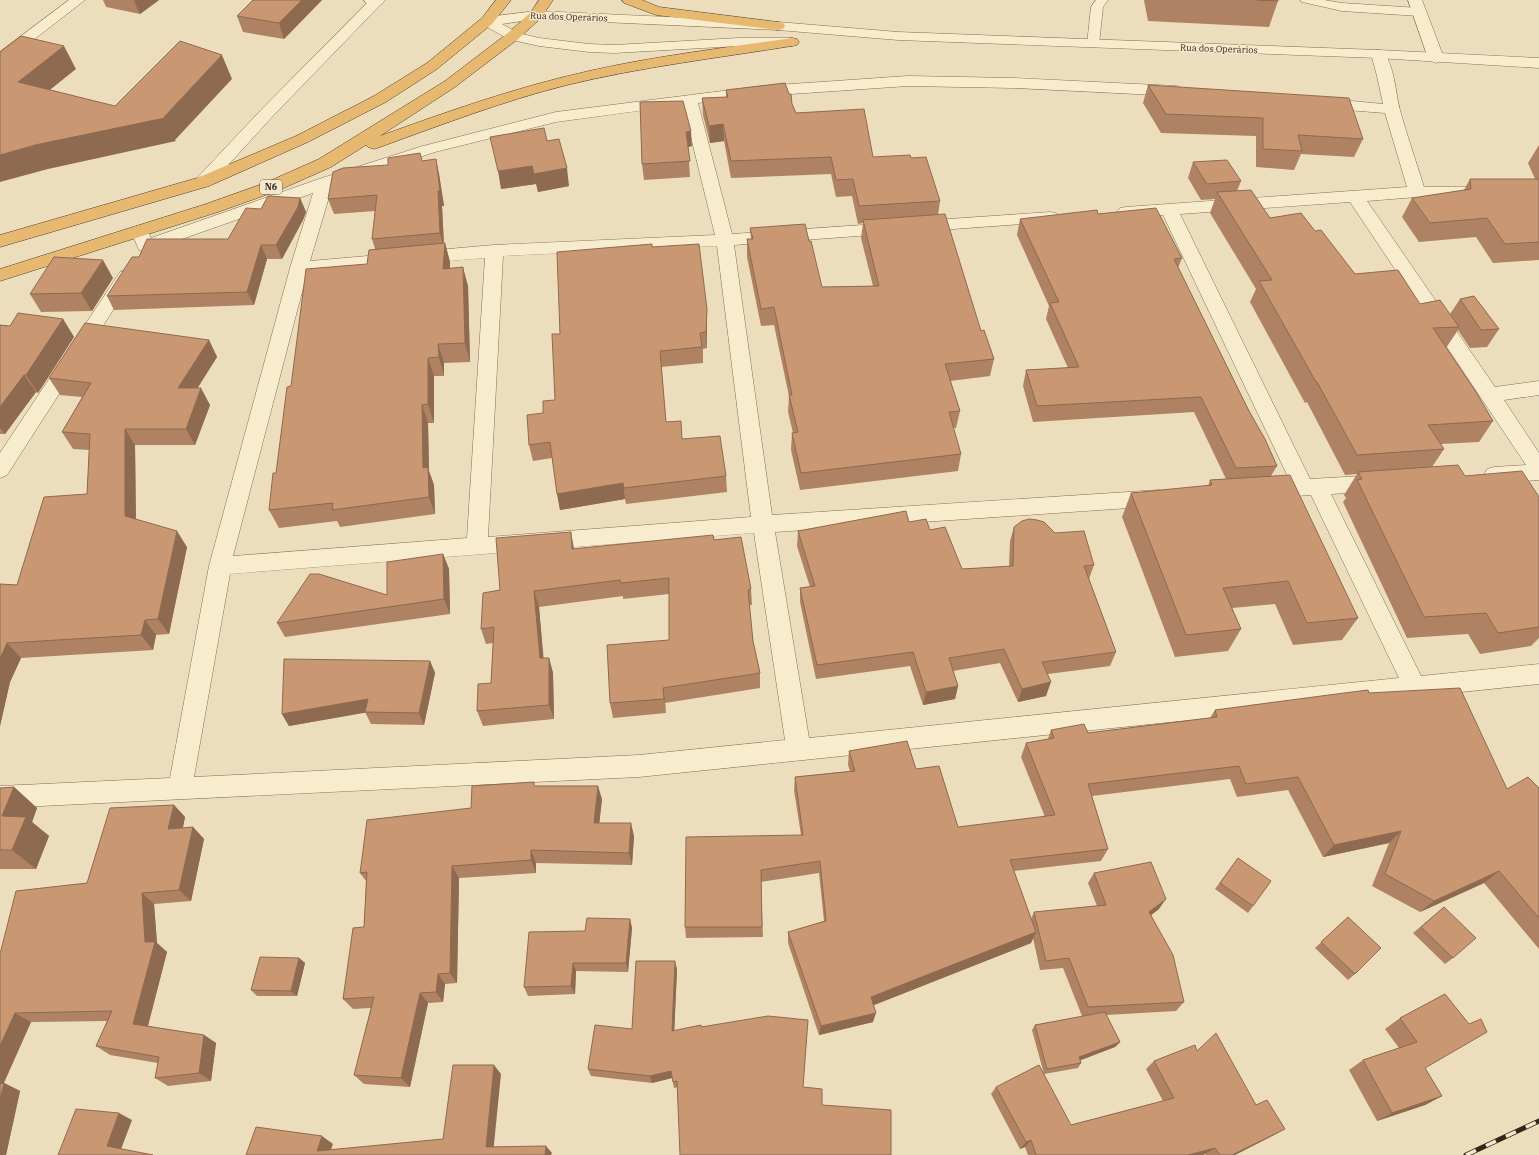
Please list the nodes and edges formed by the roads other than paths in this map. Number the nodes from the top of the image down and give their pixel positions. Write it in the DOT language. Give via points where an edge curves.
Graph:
graph roads {
  1 [pos="78,0"];
  2 [pos="376,0"];
  3 [pos="504,0"];
  4 [pos="546,0"];
  5 [pos="629,0"];
  6 [pos="1102,0"];
  7 [pos="1306,0"];
  8 [pos="1417,6"];
  9 [pos="536,15"];
  10 [pos="487,21"];
  11 [pos="778,26"];
  12 [pos="513,36"];
  13 [pos="898,36"];
  14 [pos="792,42"];
  15 [pos="1093,44"];
  16 [pos="1378,54"];
  17 [pos="1436,58"];
  18 [pos="0,59"];
  19 [pos="1539,63"];
  20 [pos="1194,93"];
  21 [pos="689,99"];
  22 [pos="1305,102"];
  23 [pos="1392,109"];
  24 [pos="325,173"];
  25 [pos="203,182"];
  26 [pos="1417,192"];
  27 [pos="1539,192"];
  28 [pos="1355,196"];
  29 [pos="1169,209"];
  30 [pos="1106,213"];
  31 [pos="1067,216"];
  32 [pos="142,239"];
  33 [pos="725,240"];
  34 [pos="0,241"];
  35 [pos="494,251"];
  36 [pos="299,268"];
  37 [pos="0,275"];
  38 [pos="1539,388"];
  39 [pos="1490,395"];
  40 [pos="0,470"];
  41 [pos="1539,470"];
  42 [pos="1476,476"];
  43 [pos="1396,482"];
  44 [pos="1311,487"];
  45 [pos="1249,492"];
  46 [pos="1177,496"];
  47 [pos="763,524"];
  48 [pos="477,547"];
  49 [pos="220,566"];
  50 [pos="1539,674"];
  51 [pos="1415,687"];
  52 [pos="799,750"];
  53 [pos="180,789"];
  54 [pos="0,797"];
  1 -- 18 [label="street"];
  2 -- 25 [label="street"];
  3 -- 10 [label="highway"];
  4 -- 9 [label="highway, N6"];
  5 -- 11 [label="highway" via="656,10"];
  6 -- 15 [label="lane" via="1097,7"];
  7 -- 8 [label="lane" via="1342,7"];
  8 -- 17 [label="street"];
  9 -- 10 [label="street, Rua dos Operários"];
  9 -- 11 [label="street, Rua dos Operários"];
  9 -- 12 [label="highway, N6"];
  10 -- 12 [label="street, Rua dos Operários"];
  10 -- 25 [label="highway" via="432,66 380,99 302,139"];
  11 -- 13 [label="street, Rua dos Operários"];
  12 -- 14 [label="street, Rua dos Operários" via="564,45 614,49 739,42"];
  12 -- 24 [label="highway, N6" via="450,84 384,127"];
  13 -- 14 [label="street, Rua dos Operários"];
  13 -- 15 [label="street, Rua dos Operários"];
  14 -- 24 [label="highway" via="631,66 561,82 455,114"];
  15 -- 16 [label="street, Rua dos Operários"];
  16 -- 17 [label="street, Rua dos Operários"];
  16 -- 23 [label="street"];
  17 -- 19 [label="street, Rua dos Operários"];
  20 -- 21 [label="street" via="1029,84 908,81"];
  21 -- 24 [label="street" via="556,117"];
  21 -- 33 [label="street"];
  22 -- 23 [label="street"];
  23 -- 26 [label="street"];
  24 -- 32 [label="highway, N6" via="271,187 212,208"];
  24 -- 36 [label="street"];
  25 -- 34 [label="highway"];
  26 -- 27 [label="street"];
  26 -- 28 [label="street"];
  28 -- 29 [label="street"];
  28 -- 39 [label="street"];
  29 -- 30 [label="street"];
  29 -- 44 [label="street"];
  31 -- 33 [label="street"];
  32 -- 37 [label="highway, N6"];
  32 -- 40 [label="street"];
  33 -- 35 [label="street"];
  33 -- 47 [label="street"];
  35 -- 36 [label="street"];
  35 -- 48 [label="street"];
  36 -- 49 [label="street"];
  38 -- 39 [label="street"];
  39 -- 41 [label="street"];
  41 -- 42 [label="street"];
  43 -- 44 [label="street"];
  44 -- 45 [label="street"];
  44 -- 51 [label="street"];
  46 -- 47 [label="street"];
  47 -- 48 [label="street"];
  47 -- 52 [label="street"];
  48 -- 49 [label="street"];
  49 -- 53 [label="street"];
  50 -- 51 [label="street"];
  51 -- 52 [label="street"];
  52 -- 53 [label="street" via="639,766"];
  53 -- 54 [label="street"];
}
